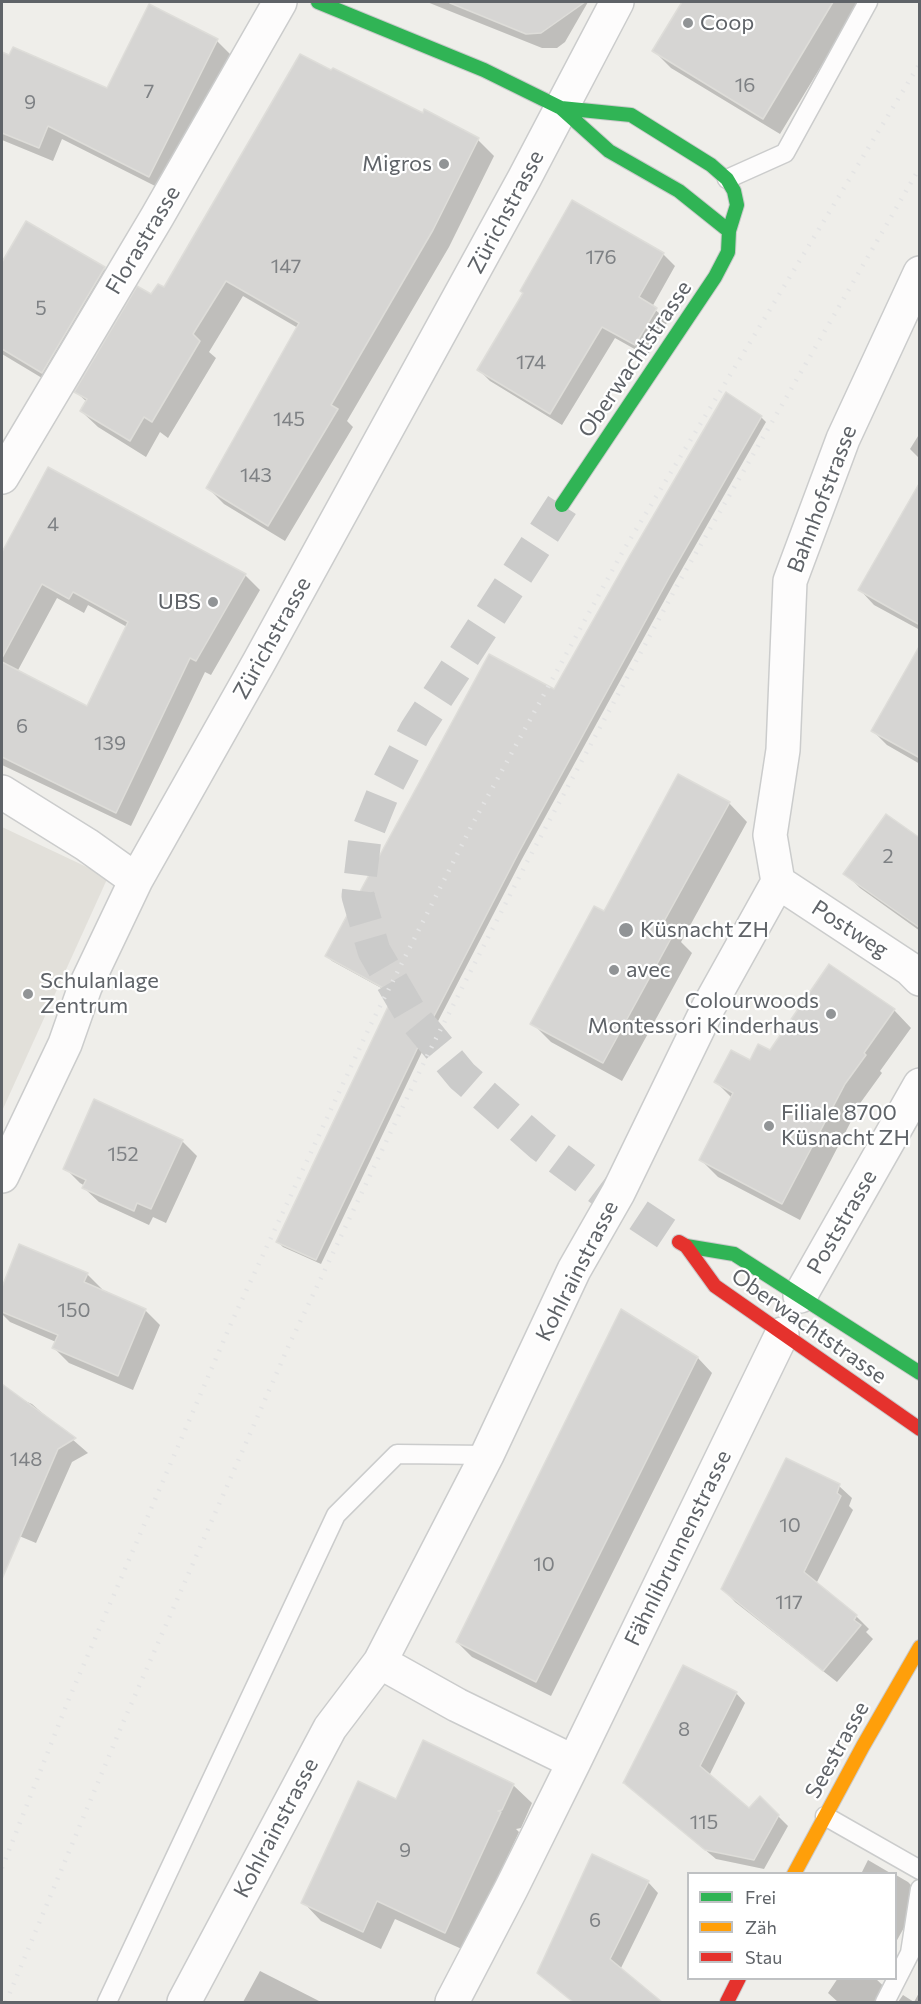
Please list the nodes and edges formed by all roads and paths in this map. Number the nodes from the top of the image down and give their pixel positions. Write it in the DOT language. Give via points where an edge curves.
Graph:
graph roads {
  1 [pos="280,2"];
  2 [pos="318,2"];
  3 [pos="617,2"];
  4 [pos="868,2"];
  5 [pos="561,108"];
  6 [pos="727,179"];
  7 [pos="729,231"];
  8 [pos="920,273"];
  9 [pos="2,477"];
  10 [pos="562,505"];
  11 [pos="2,792"];
  12 [pos="136,880"];
  13 [pos="778,882"];
  14 [pos="920,979"];
  15 [pos="920,1086"];
  16 [pos="2,1176"];
  17 [pos="800,1296"];
  18 [pos="782,1334"];
  19 [pos="920,1373"];
  20 [pos="920,1429"];
  21 [pos="487,1455"];
  22 [pos="920,1647"];
  23 [pos="380,1662"];
  24 [pos="574,1762"];
  25 [pos="825,1816"];
  26 [pos="920,1870"];
  27 [pos="795,1872"];
  28 [pos="920,1889"];
  29 [pos="897,1978"];
  30 [pos="738,1980"];
  31 [pos="896,1980"];
  32 [pos="106,2002"];
  33 [pos="184,2002"];
  34 [pos="452,2002"];
  35 [pos="727,2002"];
  36 [pos="885,2002"];
  1 -- 9 [label="street, Florastrasse"];
  2 -- 5 [label="main road" via="484,70"];
  3 -- 5 [label="street, Zürichstrasse"];
  4 -- 6 [label="lane" via="785,153"];
  5 -- 6 [label="main road" via="631,115"];
  5 -- 7 [label="main road" via="609,151 679,191"];
  5 -- 12 [label="street, Zürichstrasse"];
  6 -- 7 [label="main road, Oberwachtstrasse" via="737,205"];
  7 -- 10 [label="main road, Oberwachtstrasse" via="728,252 715,277"];
  8 -- 13 [label="street, Bahnhofstrasse" via="843,439 790,581 783,750 770,834"];
  11 -- 12 [label="street"];
  12 -- 16 [label="street, Zürichstrasse"];
  13 -- 14 [label="street, Postweg"];
  13 -- 21 [label="street, Kohlrainstrasse" via="709,1006 618,1193 574,1270"];
  15 -- 17 [label="street, Poststrasse"];
  17 -- 18 [label="main road, Oberwachtstrasse" via="734,1254 682,1244 715,1286"];
  17 -- 19 [label="main road, Oberwachtstrasse"];
  18 -- 20 [label="main road, Oberwachtstrasse"];
  18 -- 24 [label="street, Fähnlibrunnenstrasse"];
  21 -- 23 [label="street, Kohlrainstrasse"];
  21 -- 32 [label="lane" via="397,1455 336,1515"];
  22 -- 25 [label="main road, Seestrasse"];
  23 -- 24 [label="street"];
  23 -- 33 [label="street, Kohlrainstrasse" via="330,1728"];
  24 -- 34 [label="street, Fähnlibrunnenstrasse"];
  25 -- 26 [label="lane"];
  25 -- 27 [label="main road, Seestrasse"];
  28 -- 29 [label="lane" via="910,1953"];
  30 -- 35 [label="main road"];
  31 -- 36 [label="lane"];
}
